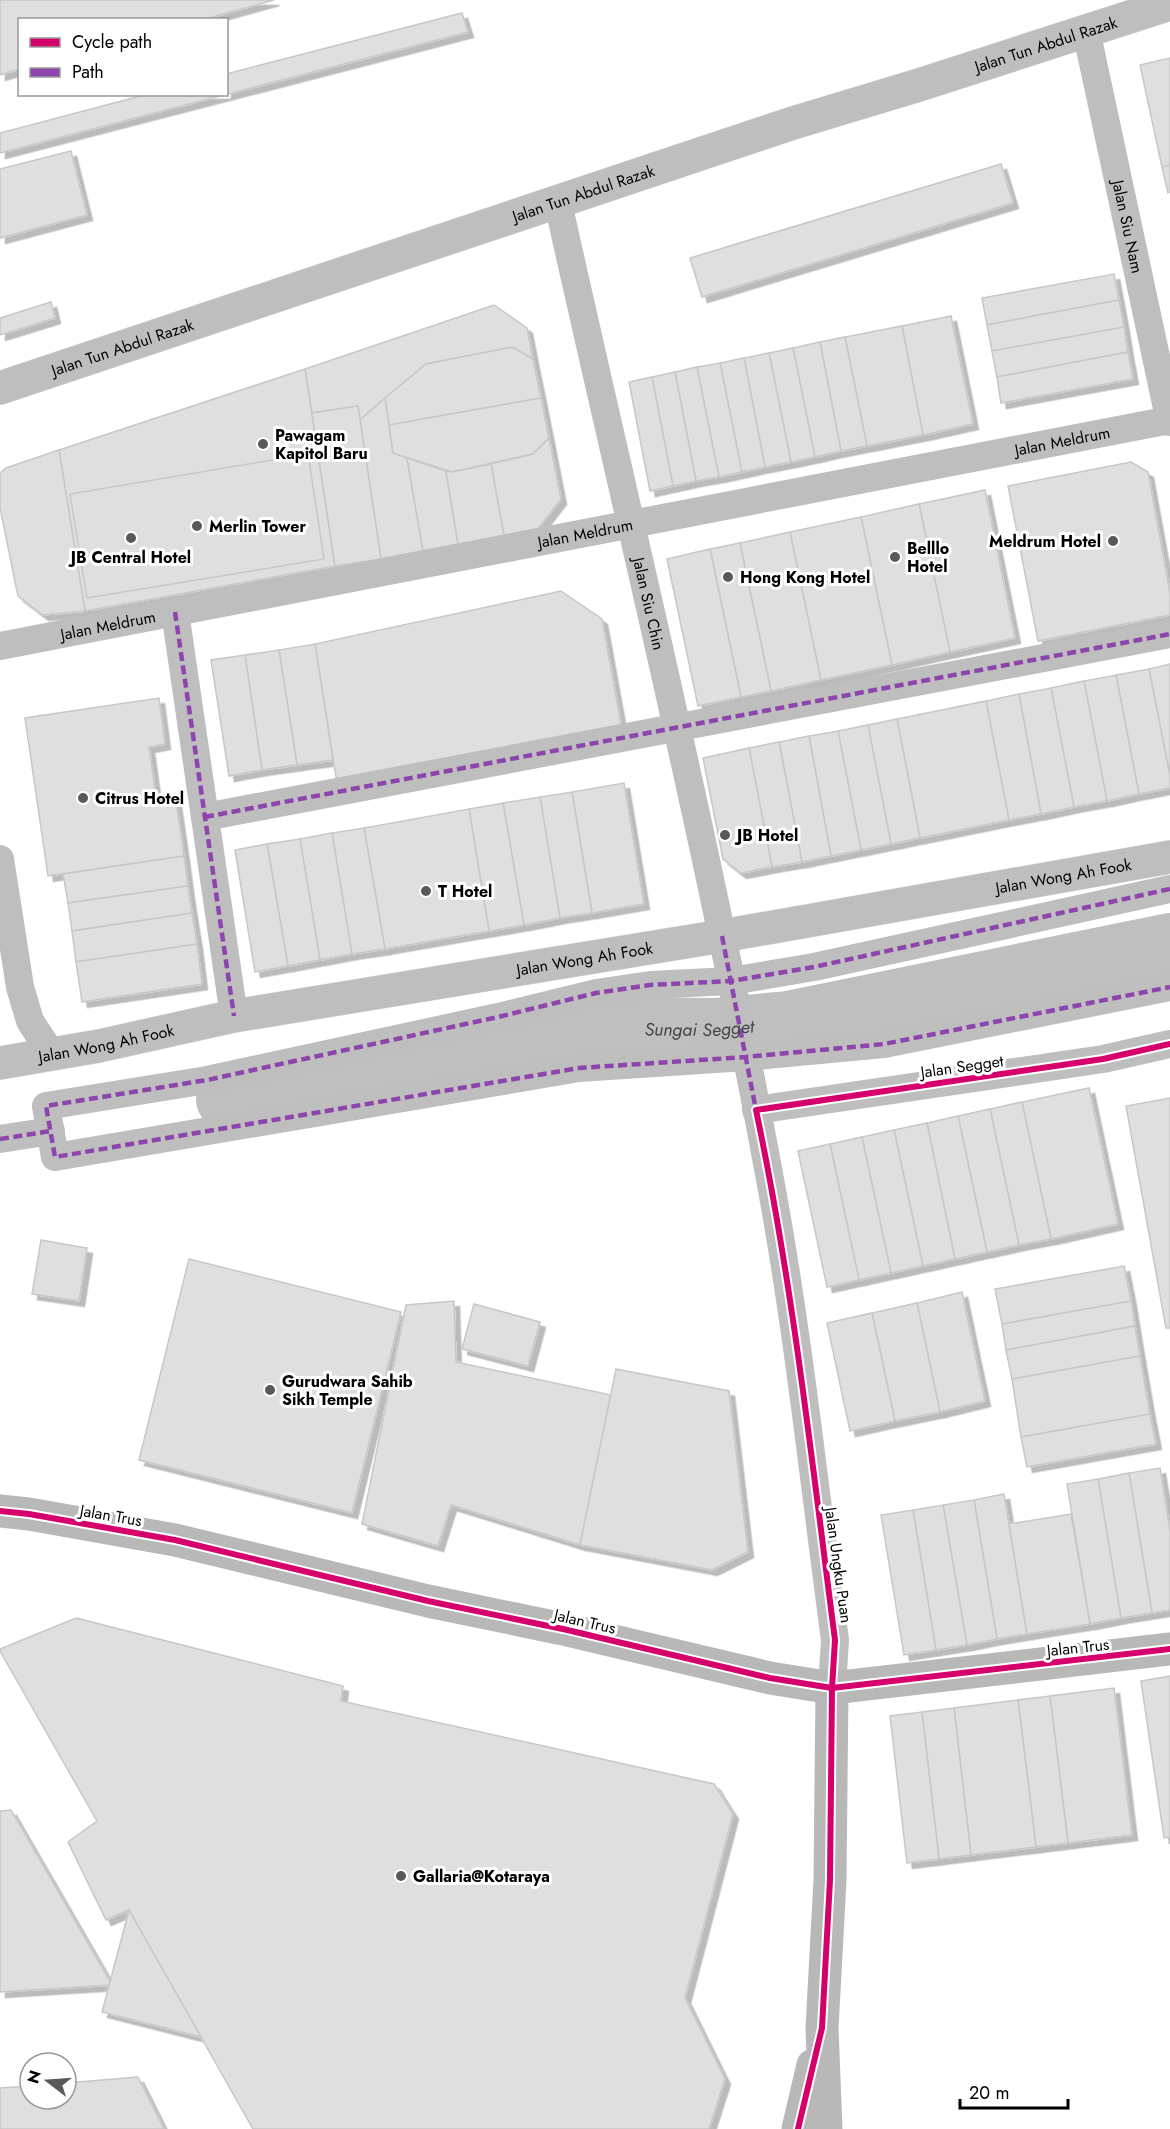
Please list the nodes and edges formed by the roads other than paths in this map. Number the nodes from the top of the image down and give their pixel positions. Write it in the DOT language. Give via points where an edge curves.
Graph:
graph roads {
  1 [pos="1170,4"];
  2 [pos="1086,30"];
  3 [pos="558,203"];
  4 [pos="2,390"];
  5 [pos="1170,421"];
  6 [pos="630,524"];
  7 [pos="175,612"];
  8 [pos="1170,634"];
  9 [pos="0,646"];
  10 [pos="676,728"];
  11 [pos="205,817"];
  12 [pos="1170,857"];
  13 [pos="0,859"];
  14 [pos="1170,889"];
  15 [pos="722,936"];
  16 [pos="731,984"];
  17 [pos="1170,987"];
  18 [pos="234,1016"];
  19 [pos="1170,1044"];
  20 [pos="51,1053"];
  21 [pos="745,1054"];
  22 [pos="0,1063"];
  23 [pos="756,1110"];
  24 [pos="51,1131"];
  25 [pos="0,1139"];
  26 [pos="0,1511"];
  27 [pos="1170,1649"];
  28 [pos="832,1688"];
  29 [pos="822,2028"];
  30 [pos="798,2129"];
  31 [pos="826,2129"];
  1 -- 2 [label="main road, Jalan Tun Abdul Razak"];
  2 -- 3 [label="main road, Jalan Tun Abdul Razak"];
  2 -- 5 [label="street, Jalan Siu Nam"];
  3 -- 4 [label="main road, Jalan Tun Abdul Razak"];
  3 -- 6 [label="street, Jalan Siu Chin"];
  5 -- 6 [label="street, Jalan Meldrum"];
  6 -- 7 [label="street, Jalan Meldrum"];
  6 -- 10 [label="street, Jalan Siu Chin"];
  7 -- 9 [label="street, Jalan Meldrum"];
  7 -- 11 [label="street"];
  8 -- 10 [label="street"];
  10 -- 11 [label="street"];
  10 -- 15 [label="street, Jalan Siu Chin"];
  11 -- 18 [label="street"];
  12 -- 15 [label="main road, Jalan Wong Ah Fook"];
  13 -- 20 [label="street" via="20,987 30,1021"];
  14 -- 16 [label="street"];
  15 -- 16 [label="street, Jalan Ungku Puan"];
  15 -- 18 [label="main road, Jalan Wong Ah Fook"];
  16 -- 21 [label="street, Jalan Ungku Puan"];
  16 -- 24 [label="street" via="650,985 596,993 207,1080 46,1106"];
  17 -- 21 [label="street" via="884,1044"];
  18 -- 20 [label="main road, Jalan Wong Ah Fook"];
  19 -- 23 [label="street, Jalan Segget" via="1103,1059"];
  20 -- 22 [label="main road, Jalan Wong Ah Fook"];
  21 -- 23 [label="street, Jalan Ungku Puan"];
  21 -- 24 [label="street" via="579,1068 55,1157"];
  23 -- 28 [label="street, Jalan Ungku Puan" via="781,1240 801,1378 835,1640"];
  24 -- 25 [label="street"];
  26 -- 28 [label="street, Jalan Trus" via="175,1540 428,1601 770,1678"];
  27 -- 28 [label="street, Jalan Trus"];
  28 -- 29 [label="street, Jalan Ungku Puan" via="830,1880"];
  29 -- 30 [label="street"];
  29 -- 31 [label="street, Jalan Ungku Puan"];
}
